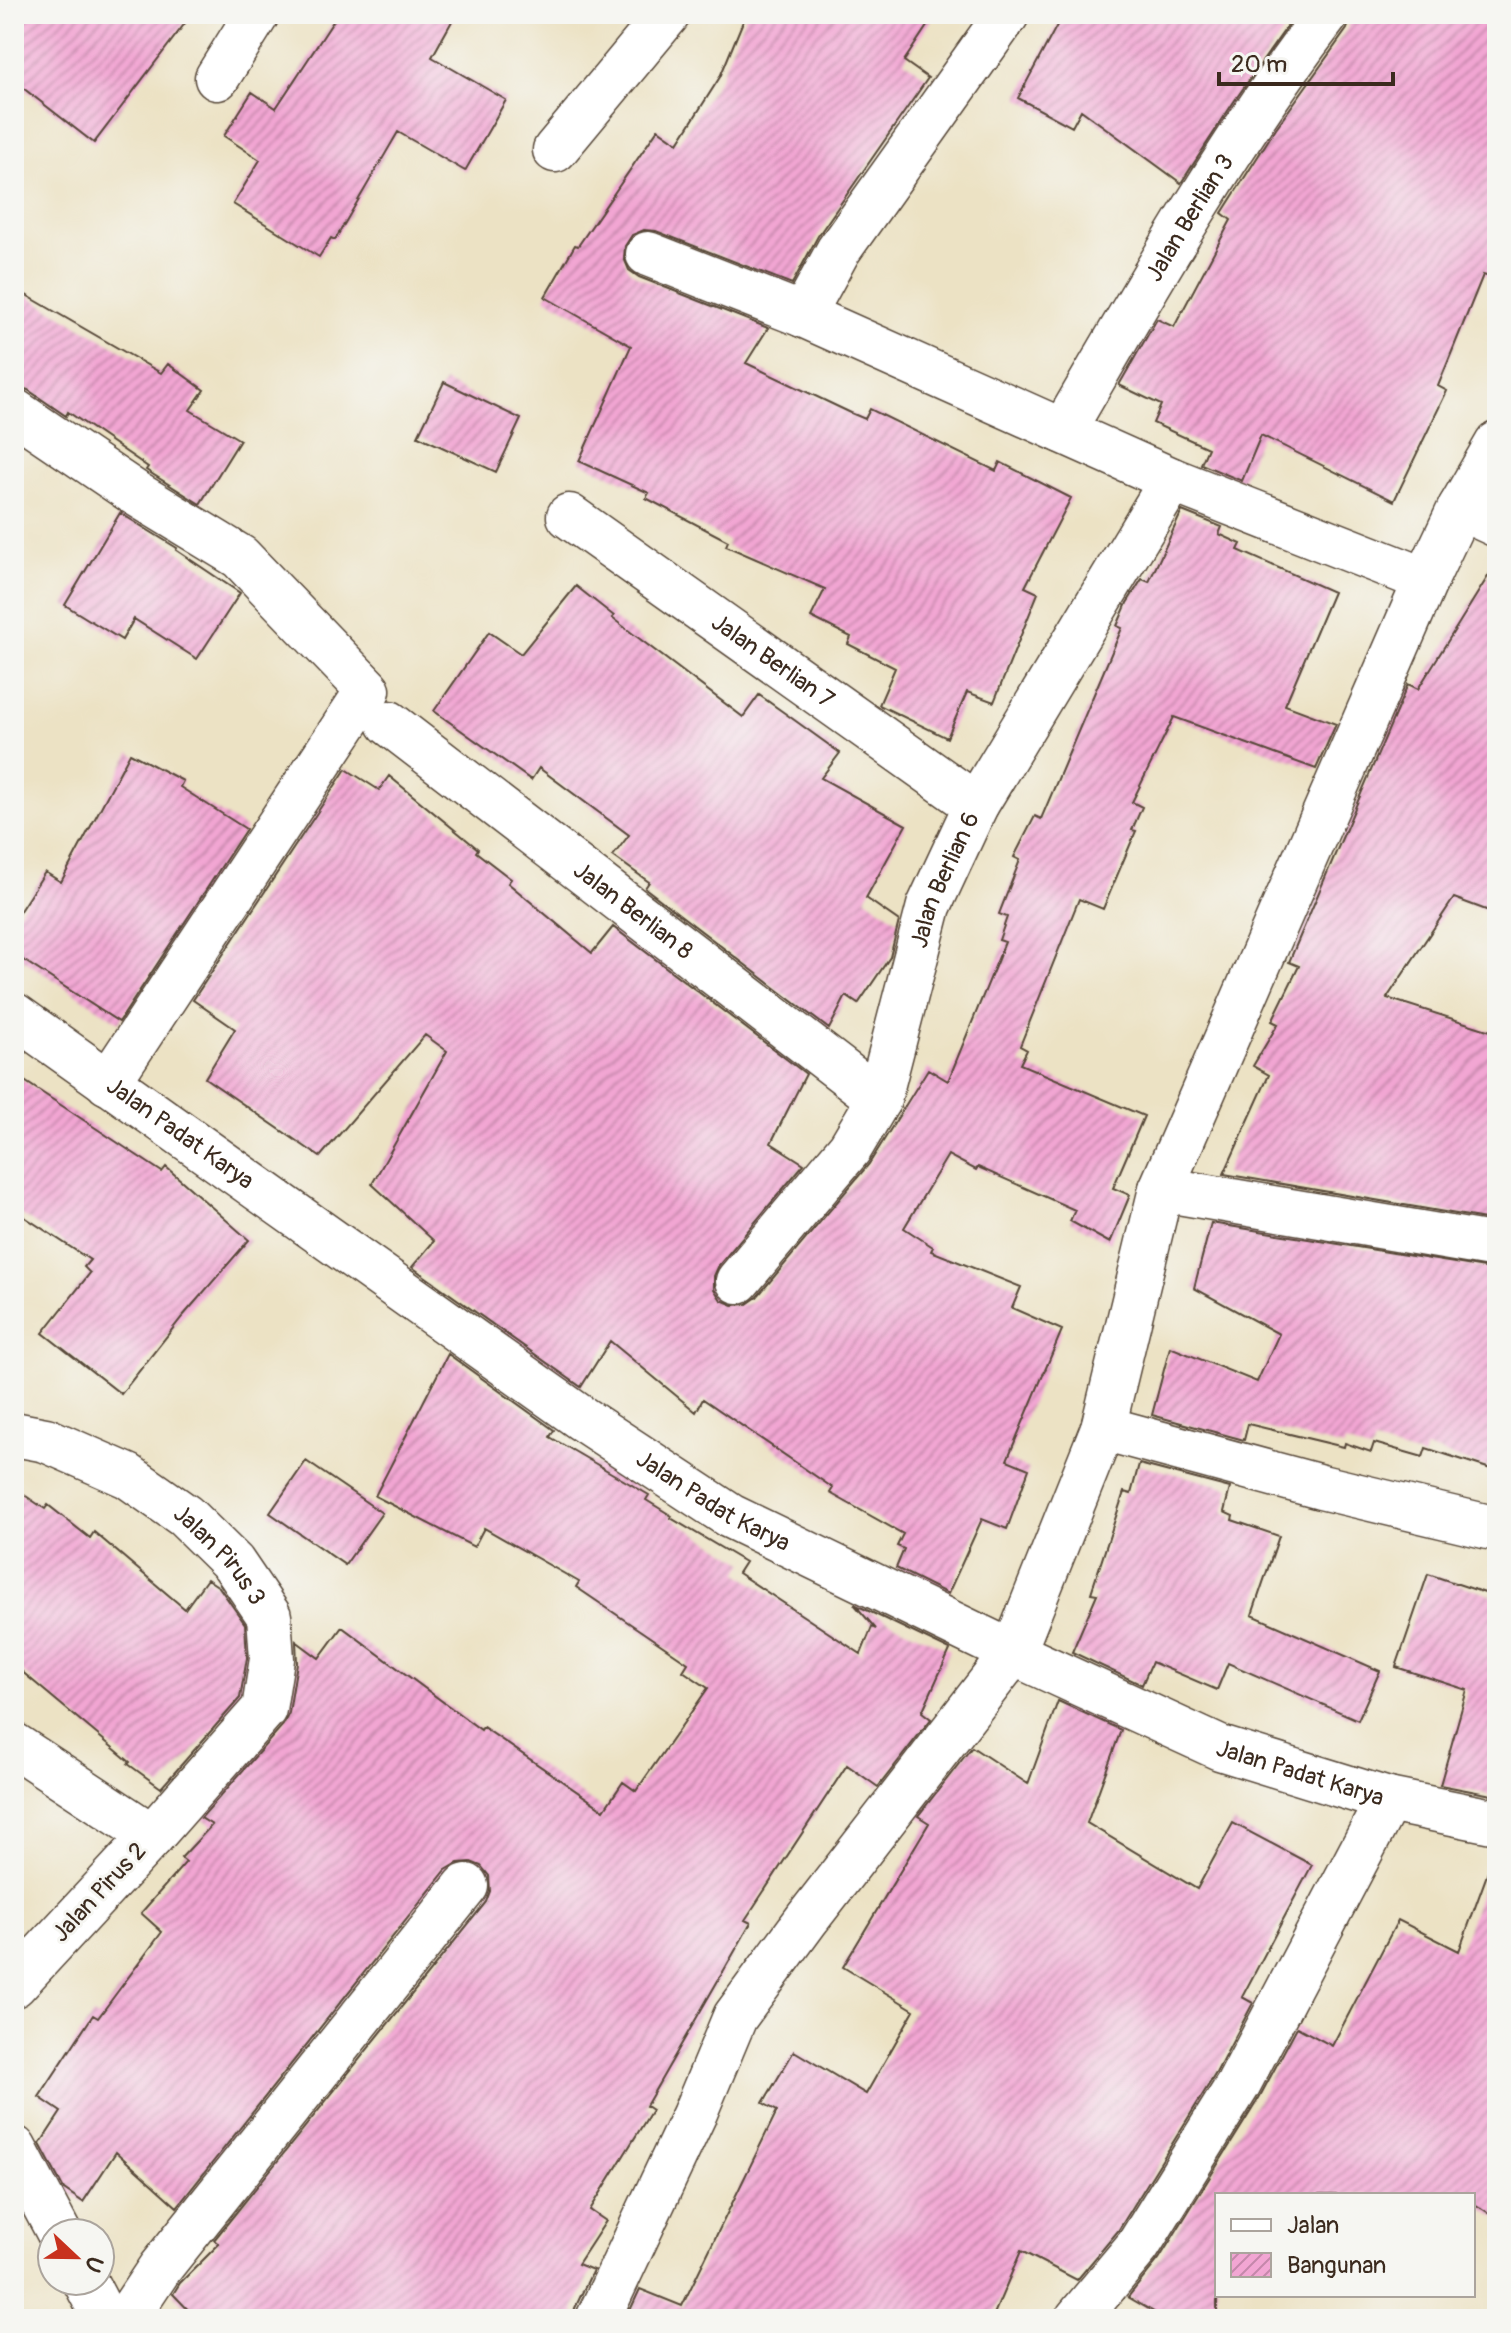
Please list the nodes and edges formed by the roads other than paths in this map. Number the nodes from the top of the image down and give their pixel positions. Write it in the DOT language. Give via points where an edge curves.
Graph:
graph roads {
  1 [pos="257,14"];
  2 [pos="668,14"];
  3 [pos="1007,14"];
  4 [pos="1327,14"];
  5 [pos="217,78"];
  6 [pos="555,150"];
  7 [pos="648,254"];
  8 [pos="803,315"];
  9 [pos="14,411"];
  10 [pos="1063,431"];
  11 [pos="1497,444"];
  12 [pos="1172,480"];
  13 [pos="569,516"];
  14 [pos="1479,516"];
  15 [pos="1426,580"];
  16 [pos="389,723"];
  17 [pos="976,805"];
  18 [pos="14,1015"];
  19 [pos="108,1083"];
  20 [pos="879,1099"];
  21 [pos="1161,1189"];
  22 [pos="1497,1246"];
  23 [pos="738,1281"];
  24 [pos="1103,1428"];
  25 [pos="14,1434"];
  26 [pos="1497,1529"];
  27 [pos="1013,1653"];
  28 [pos="14,1745"];
  29 [pos="1388,1800"];
  30 [pos="1497,1822"];
  31 [pos="152,1836"];
  32 [pos="466,1886"];
  33 [pos="14,1985"];
  34 [pos="14,2148"];
  35 [pos="51,2217"];
  36 [pos="93,2297"];
  37 [pos="105,2319"];
  38 [pos="126,2319"];
  39 [pos="598,2319"];
  40 [pos="1077,2319"];
  1 -- 5 [label="street"];
  2 -- 6 [label="street"];
  3 -- 8 [label="street" via="838,251"];
  4 -- 10 [label="street, Jalan Berlian 3" via="1189,214"];
  7 -- 8 [label="street"];
  8 -- 10 [label="street"];
  9 -- 19 [label="street" via="240,557 368,690"];
  10 -- 12 [label="street"];
  11 -- 14 [label="street"];
  12 -- 15 [label="street"];
  12 -- 17 [label="street, Jalan Berlian 6"];
  13 -- 17 [label="street, Jalan Berlian 7"];
  14 -- 15 [label="street"];
  15 -- 21 [label="street"];
  16 -- 20 [label="street, Jalan Berlian 8"];
  17 -- 20 [label="street, Jalan Berlian 6" via="929,906"];
  18 -- 19 [label="street, Jalan Padat Karya"];
  19 -- 27 [label="street, Jalan Padat Karya" via="581,1418 730,1516"];
  20 -- 23 [label="street, Jalan Berlian 6" via="850,1148"];
  21 -- 22 [label="street"];
  21 -- 24 [label="street"];
  24 -- 26 [label="street"];
  24 -- 27 [label="street"];
  25 -- 31 [label="street, Jalan Pirus 3" via="46,1440 128,1476 185,1516 233,1563 269,1616 272,1659 264,1709"];
  27 -- 29 [label="street, Jalan Padat Karya" via="1220,1748"];
  27 -- 39 [label="street" via="735,2017"];
  28 -- 31 [label="street"];
  29 -- 30 [label="street, Jalan Padat Karya"];
  29 -- 40 [label="street" via="1238,2085 1138,2246"];
  31 -- 33 [label="street, Jalan Pirus 2"];
  32 -- 38 [label="street" via="160,2268"];
  34 -- 35 [label="street"];
  36 -- 37 [label="street"];
}
